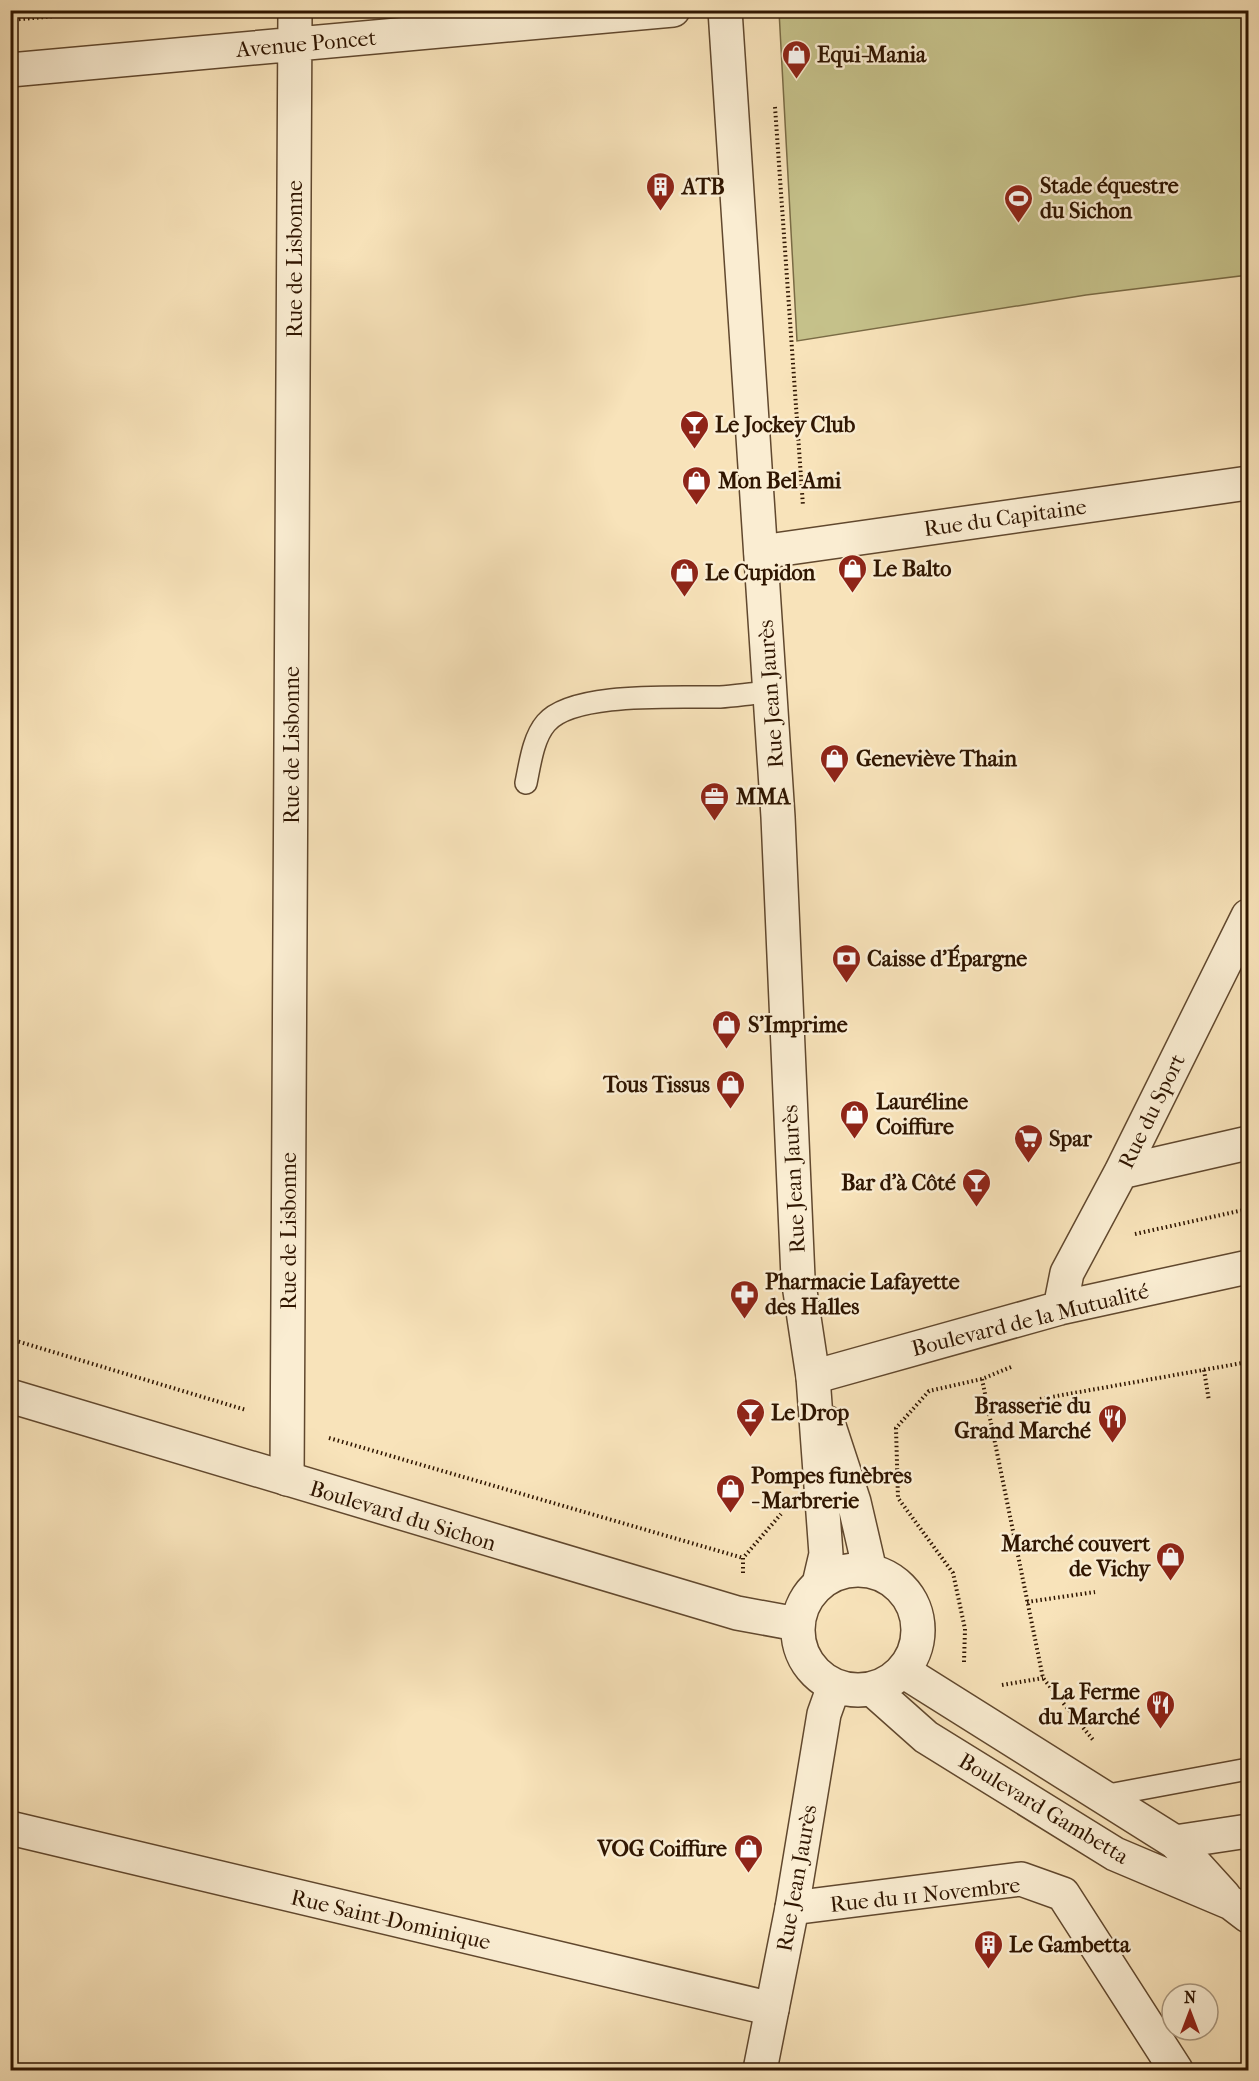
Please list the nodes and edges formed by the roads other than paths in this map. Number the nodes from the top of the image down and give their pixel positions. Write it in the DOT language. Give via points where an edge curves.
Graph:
graph roads {
  1 [pos="295,10"];
  2 [pos="673,10"];
  3 [pos="725,10"];
  4 [pos="295,44"];
  5 [pos="10,70"];
  6 [pos="1248,483"];
  7 [pos="761,552"];
  8 [pos="770,692"];
  9 [pos="526,783"];
  10 [pos="1248,916"];
  11 [pos="1248,1143"];
  12 [pos="1122,1172"];
  13 [pos="1248,1267"];
  14 [pos="1060,1308"];
  15 [pos="813,1377"];
  16 [pos="10,1396"];
  17 [pos="287,1479"];
  18 [pos="870,1571"];
  19 [pos="819,1584"];
  20 [pos="797,1624"];
  21 [pos="903,1671"];
  22 [pos="834,1686"];
  23 [pos="872,1689"];
  24 [pos="1248,1769"];
  25 [pos="1103,1796"];
  26 [pos="10,1828"];
  27 [pos="1248,1831"];
  28 [pos="1175,1842"];
  29 [pos="792,1908"];
  30 [pos="1240,1910"];
  31 [pos="772,2009"];
  32 [pos="760,2070"];
  33 [pos="1176,2070"];
  1 -- 4 [label="street, Rue de Lisbonne"];
  2 -- 4 [label="street, Avenue Poncet"];
  3 -- 7 [label="street, Rue Jean Jaurès"];
  4 -- 5 [label="street, Avenue Poncet"];
  4 -- 17 [label="street, Rue de Lisbonne"];
  6 -- 7 [label="street, Rue du Capitaine"];
  7 -- 8 [label="street, Rue Jean Jaurès"];
  8 -- 9 [label="lane" via="603,699 566,710 546,722 532,752"];
  8 -- 15 [label="street, Rue Jean Jaurès" via="798,1278"];
  10 -- 12 [label="street, Rue du Sport"];
  11 -- 12 [label="street"];
  12 -- 14 [label="street, Rue du Sport" via="1067,1274"];
  13 -- 14 [label="street, Boulevard de la Mutualité"];
  14 -- 15 [label="street, Boulevard de la Mutualité"];
  15 -- 18 [label="street, Rue Jean Jaurès" via="854,1502"];
  15 -- 19 [label="street, Rue Jean Jaurès" via="826,1554"];
  16 -- 17 [label="street, Boulevard du Sichon"];
  17 -- 20 [label="street, Boulevard du Sichon" via="737,1613"];
  18 -- 19 [label="street" via="843,1572"];
  18 -- 21 [label="street" via="898,1586 914,1607 917,1642"];
  19 -- 20 [label="street" via="804,1602"];
  20 -- 22 [label="street" via="805,1662"];
  21 -- 23 [label="street"];
  21 -- 25 [label="street, Boulevard Gambetta"];
  22 -- 23 [label="street" via="853,1691"];
  22 -- 29 [label="street, Rue Jean Jaurès" via="824,1714"];
  23 -- 30 [label="street, Boulevard Gambetta" via="926,1737 1114,1854"];
  24 -- 25 [label="lane"];
  25 -- 28 [label="street, Boulevard Gambetta"];
  26 -- 31 [label="street, Rue Saint-Dominique"];
  27 -- 28 [label="street"];
  28 -- 30 [label="street, Boulevard Gambetta"];
  29 -- 31 [label="street, Rue Jean Jaurès"];
  29 -- 33 [label="street, Rue du 11 Novembre" via="1021,1879 1063,1894"];
  31 -- 32 [label="street, Rue Jean Jaurès"];
}
